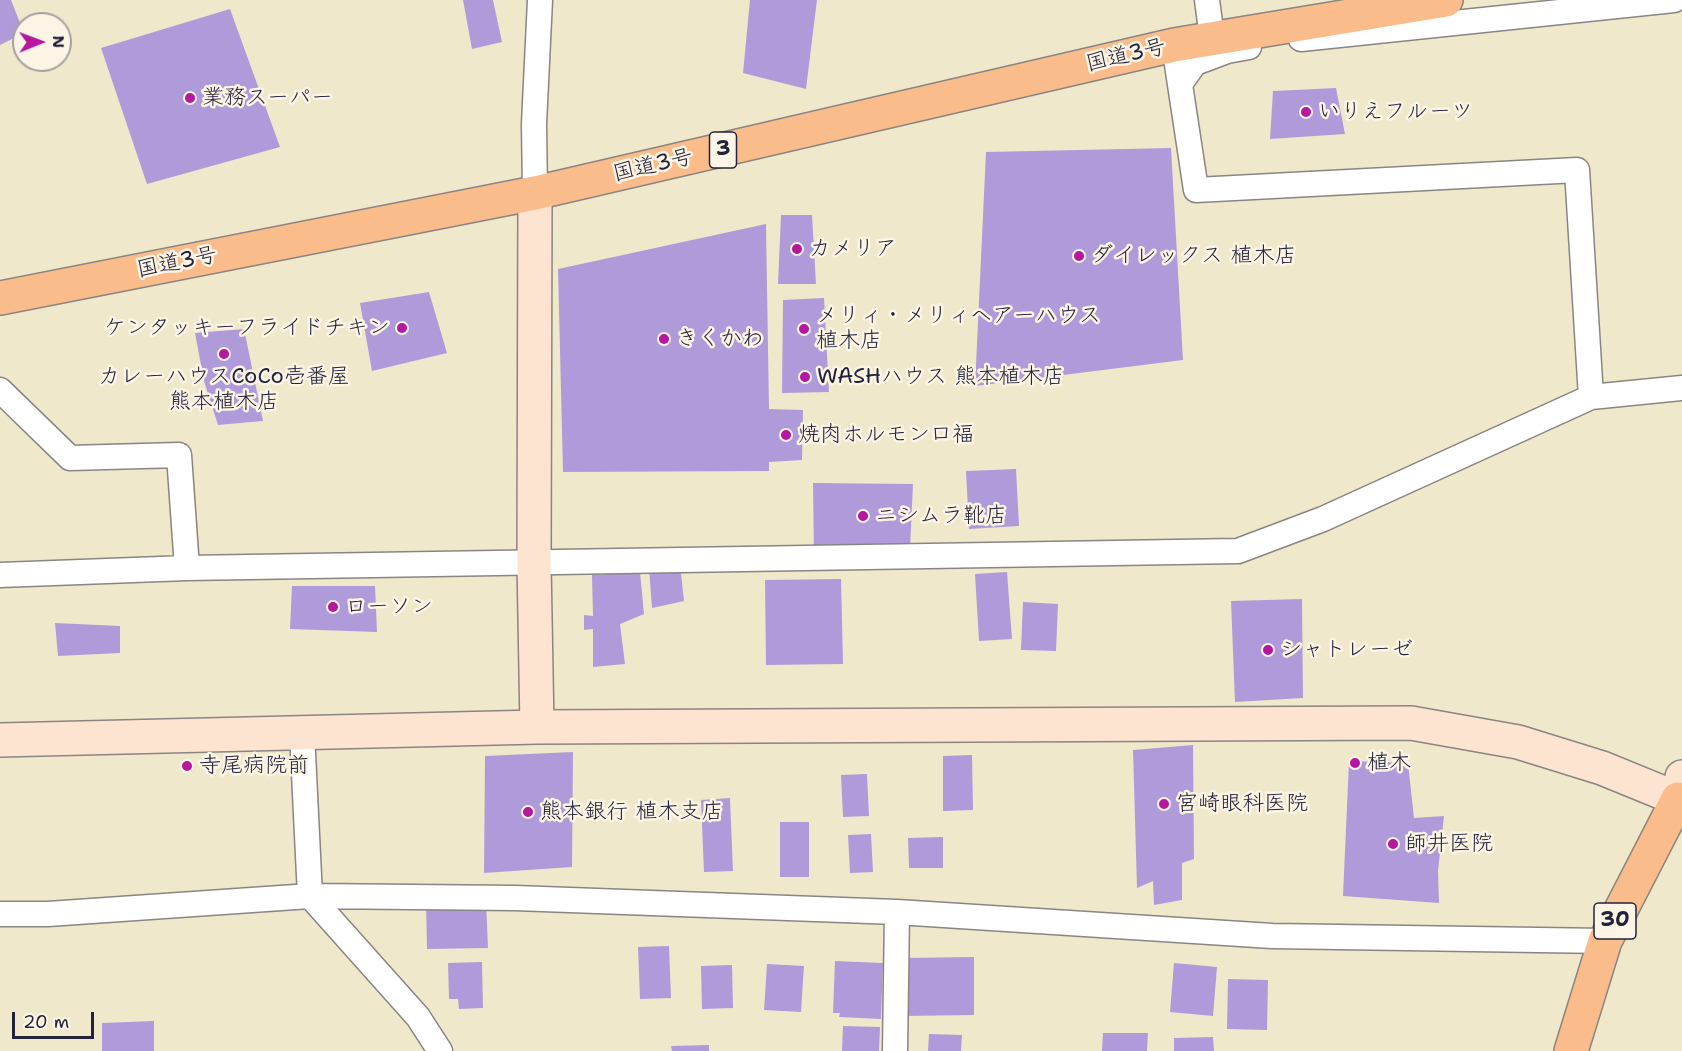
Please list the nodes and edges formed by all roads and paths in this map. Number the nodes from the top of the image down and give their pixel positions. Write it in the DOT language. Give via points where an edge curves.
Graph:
graph roads {
  1 [pos="540,0"];
  2 [pos="1208,0"];
  3 [pos="1446,0"];
  4 [pos="1674,0"];
  5 [pos="1212,38"];
  6 [pos="1174,45"];
  7 [pos="1180,84"];
  8 [pos="535,193"];
  9 [pos="0,298"];
  10 [pos="1682,388"];
  11 [pos="0,390"];
  12 [pos="1591,397"];
  13 [pos="534,563"];
  14 [pos="187,568"];
  15 [pos="0,575"];
  16 [pos="537,727"];
  17 [pos="302,733"];
  18 [pos="0,740"];
  19 [pos="1681,792"];
  20 [pos="310,896"];
  21 [pos="897,912"];
  22 [pos="0,914"];
  23 [pos="1605,941"];
  24 [pos="441,1051"];
  25 [pos="895,1051"];
  26 [pos="1571,1051"];
  1 -- 8 [label="street"];
  2 -- 5 [label="street"];
  3 -- 5 [label="main road, 国道3号 / 3"];
  4 -- 7 [label="street" via="1287,41 1227,51 1195,63"];
  5 -- 6 [label="main road, 国道3号 / 3"];
  6 -- 7 [label="street"];
  6 -- 8 [label="main road, 国道3号 / 3"];
  7 -- 12 [label="street" via="1196,190 1577,170"];
  8 -- 9 [label="main road, 国道3号 / 3"];
  8 -- 13 [label="street"];
  10 -- 12 [label="street"];
  11 -- 14 [label="street" via="70,458 179,455"];
  12 -- 13 [label="street" via="1323,519 1238,551"];
  13 -- 14 [label="street"];
  13 -- 16 [label="street"];
  14 -- 15 [label="street"];
  16 -- 17 [label="street"];
  16 -- 19 [label="street" via="1412,723 1518,742"];
  17 -- 18 [label="street"];
  17 -- 20 [label="street"];
  19 -- 23 [label="main road, 30"];
  20 -- 21 [label="street" via="515,898"];
  20 -- 22 [label="street"];
  20 -- 24 [label="street" via="418,1017"];
  21 -- 23 [label="street" via="1272,936"];
  21 -- 25 [label="street"];
  23 -- 26 [label="main road, 30"];
}
